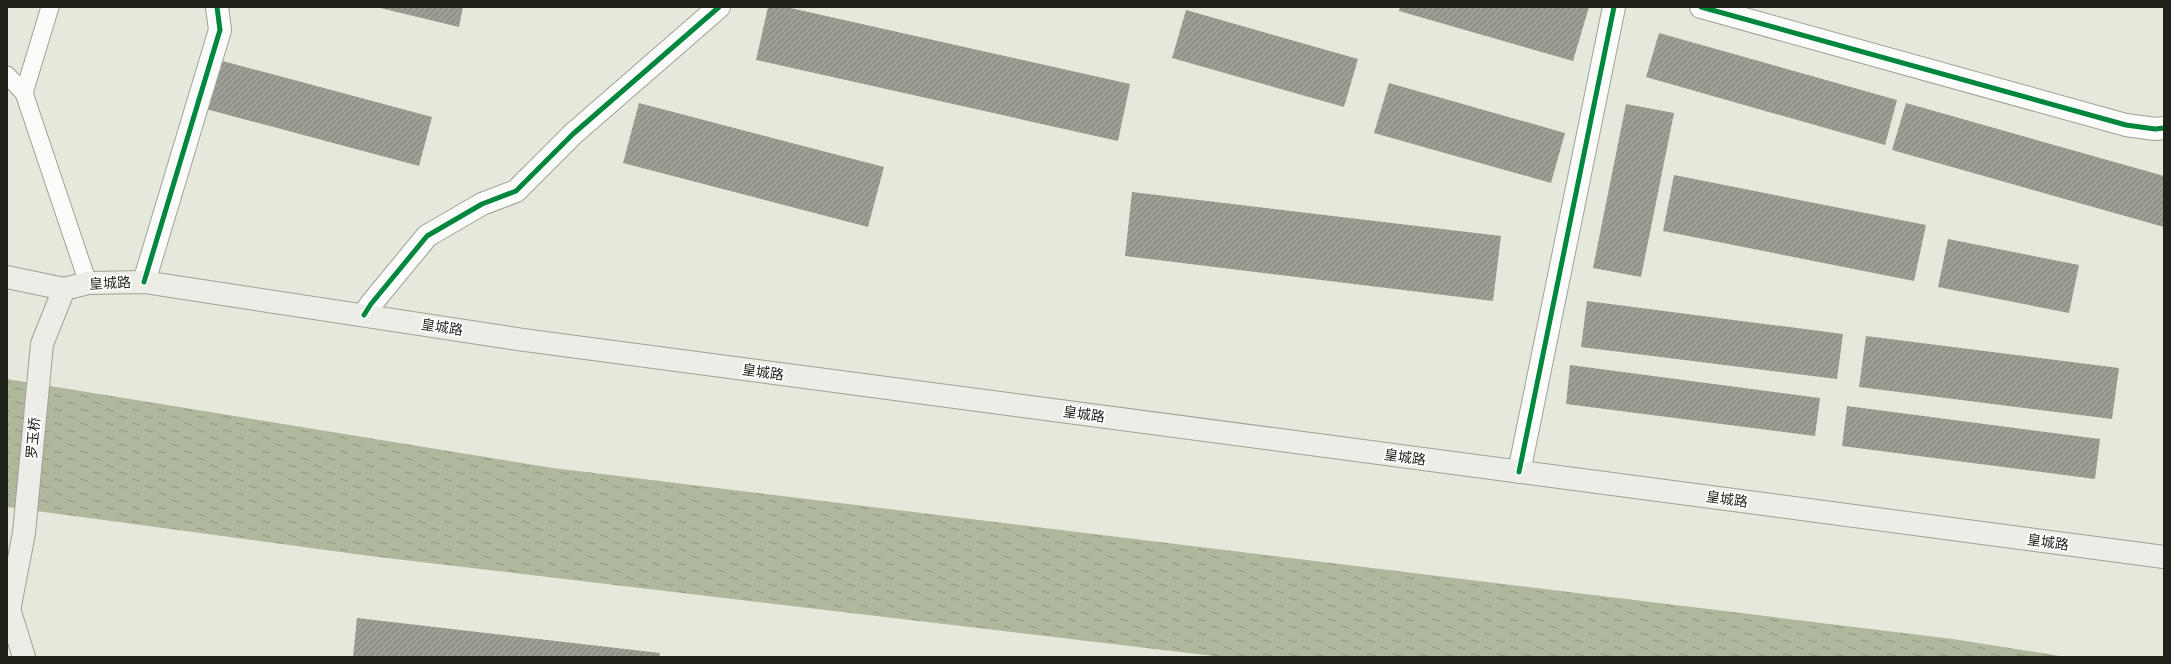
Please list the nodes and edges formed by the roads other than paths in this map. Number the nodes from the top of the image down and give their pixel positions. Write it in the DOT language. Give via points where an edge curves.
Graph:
graph roads {
  1 [pos="50,7"];
  2 [pos="217,7"];
  3 [pos="719,7"];
  4 [pos="1614,7"];
  5 [pos="1701,7"];
  6 [pos="7,75"];
  7 [pos="24,93"];
  8 [pos="2164,128"];
  9 [pos="7,278"];
  10 [pos="144,282"];
  11 [pos="88,283"];
  12 [pos="64,289"];
  13 [pos="364,315"];
  14 [pos="1519,472"];
  15 [pos="2164,557"];
  16 [pos="13,563"];
  17 [pos="8,616"];
  18 [pos="24,657"];
  1 -- 7 [label="lane"];
  2 -- 10 [label="street" via="220,30"];
  3 -- 13 [label="street" via="573,134 516,191 482,204 427,236"];
  4 -- 14 [label="street"];
  5 -- 8 [label="street" via="2126,125"];
  6 -- 7 [label="lane"];
  7 -- 11 [label="lane"];
  9 -- 12 [label="main road"];
  10 -- 11 [label="main road, 皇城路"];
  10 -- 13 [label="main road, 皇城路"];
  11 -- 12 [label="main road, 皇城路"];
  12 -- 16 [label="main road, 罗玉桥" via="42,344 24,533"];
  13 -- 14 [label="main road, 皇城路" via="524,340"];
  14 -- 15 [label="main road, 皇城路"];
  16 -- 17 [label="main road, 罗玉桥"];
  17 -- 18 [label="main road"];
}
